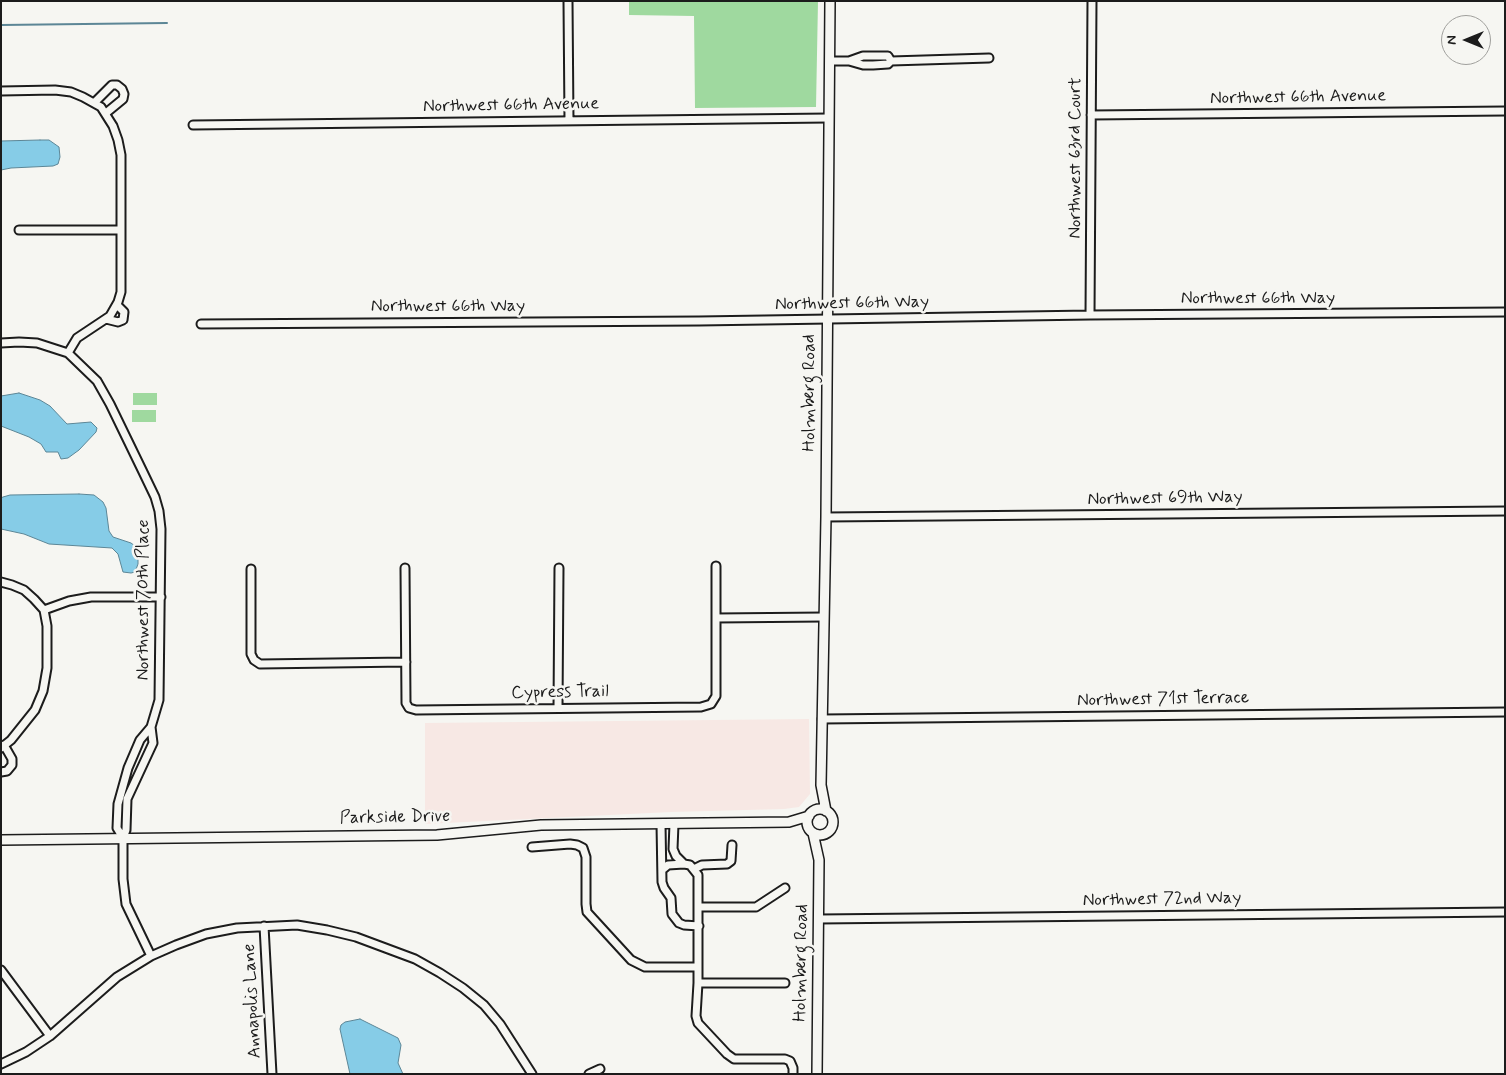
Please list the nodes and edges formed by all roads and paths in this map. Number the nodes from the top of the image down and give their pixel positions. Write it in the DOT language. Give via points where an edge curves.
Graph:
graph roads {
  1 [pos="568,1"];
  2 [pos="830,1"];
  3 [pos="1092,1"];
  4 [pos="989,58"];
  5 [pos="830,61"];
  6 [pos="1,90"];
  7 [pos="1505,111"];
  8 [pos="1091,115"];
  9 [pos="829,118"];
  10 [pos="569,121"];
  11 [pos="193,125"];
  12 [pos="19,230"];
  13 [pos="121,230"];
  14 [pos="117,305"];
  15 [pos="1505,312"];
  16 [pos="1090,315"];
  17 [pos="106,319"];
  18 [pos="827,319"];
  19 [pos="201,324"];
  20 [pos="1,343"];
  21 [pos="68,353"];
  22 [pos="1505,511"];
  23 [pos="826,517"];
  24 [pos="716,566"];
  25 [pos="404,568"];
  26 [pos="559,568"];
  27 [pos="252,569"];
  28 [pos="1,582"];
  29 [pos="161,597"];
  30 [pos="44,610"];
  31 [pos="824,617"];
  32 [pos="716,618"];
  33 [pos="406,662"];
  34 [pos="558,708"];
  35 [pos="1505,712"];
  36 [pos="822,719"];
  37 [pos="151,727"];
  38 [pos="3,746"];
  39 [pos="137,747"];
  40 [pos="148,752"];
  41 [pos="128,768"];
  42 [pos="1,772"];
  43 [pos="138,772"];
  44 [pos="821,785"];
  45 [pos="826,811"];
  46 [pos="810,815"];
  47 [pos="789,822"];
  48 [pos="661,824"];
  49 [pos="674,824"];
  50 [pos="812,832"];
  51 [pos="826,834"];
  52 [pos="123,838"];
  53 [pos="1,840"];
  54 [pos="732,845"];
  55 [pos="532,847"];
  56 [pos="819,853"];
  57 [pos="684,864"];
  58 [pos="694,869"];
  59 [pos="662,870"];
  60 [pos="785,888"];
  61 [pos="699,907"];
  62 [pos="1505,912"];
  63 [pos="819,919"];
  64 [pos="264,926"];
  65 [pos="699,926"];
  66 [pos="150,956"];
  67 [pos="698,967"];
  68 [pos="1,970"];
  69 [pos="698,982"];
  70 [pos="785,983"];
  71 [pos="50,1036"];
  72 [pos="1,1064"];
  73 [pos="600,1069"];
  74 [pos="272,1074"];
  75 [pos="532,1074"];
  76 [pos="589,1074"];
  77 [pos="793,1074"];
  78 [pos="817,1074"];
  1 -- 10 [label="street"];
  2 -- 5 [label="street, Holmberg Road"];
  3 -- 8 [label="street, Northwest 63rd Court"];
  4 -- 5 [label="street" via="863,65"];
  5 -- 9 [label="street, Holmberg Road"];
  6 -- 13 [label="street" via="71,92 101,107 118,140 121,155"];
  7 -- 8 [label="street, Northwest 66th Avenue"];
  8 -- 16 [label="street, Northwest 63rd Court"];
  9 -- 10 [label="street, Northwest 66th Avenue"];
  9 -- 18 [label="street, Holmberg Road"];
  10 -- 11 [label="street, Northwest 66th Avenue"];
  12 -- 13 [label="street"];
  13 -- 14 [label="street" via="121,292"];
  14 -- 17 [label="street"];
  14 -- 17 [label="street" via="124,312 123,320"];
  15 -- 16 [label="street, Northwest 66th Way"];
  16 -- 18 [label="street, Northwest 66th Way"];
  17 -- 21 [label="street" via="77,338"];
  18 -- 19 [label="street, Northwest 66th Way"];
  18 -- 23 [label="street, Holmberg Road"];
  20 -- 21 [label="street" via="37,343"];
  21 -- 29 [label="street, Northwest 70th Place" via="97,381 155,497 161,529"];
  22 -- 23 [label="street, Northwest 69th Way"];
  23 -- 31 [label="street, Holmberg Road"];
  24 -- 32 [label="street"];
  25 -- 33 [label="street"];
  26 -- 34 [label="street"];
  27 -- 33 [label="street" via="251,654 260,664"];
  28 -- 30 [label="street" via="24,590"];
  29 -- 30 [label="street" via="91,597"];
  29 -- 37 [label="street, Northwest 70th Place" via="159,700"];
  30 -- 38 [label="street" via="47,668 43,691 35,710"];
  31 -- 32 [label="street"];
  31 -- 36 [label="street, Holmberg Road"];
  32 -- 34 [label="street, Cypress Trail" via="716,696 711,704 701,707"];
  33 -- 34 [label="street, Cypress Trail" via="406,703 409,708"];
  35 -- 36 [label="street, Northwest 71st Terrace"];
  36 -- 44 [label="street, Holmberg Road"];
  37 -- 39 [label="street, Northwest 70th Place"];
  37 -- 40 [label="street, Northwest 70th Place" via="152,743"];
  38 -- 42 [label="street" via="12,759 12,765"];
  39 -- 40 [label="street"];
  39 -- 41 [label="street, Northwest 70th Place"];
  40 -- 43 [label="street, Northwest 70th Place"];
  41 -- 43 [label="street"];
  41 -- 52 [label="street, Northwest 70th Place" via="118,804 117,828"];
  43 -- 52 [label="street, Northwest 70th Place" via="127,799"];
  44 -- 45 [label="street, Holmberg Road"];
  44 -- 46 [label="street, Holmberg Road"];
  45 -- 46 [label="street" via="818,810"];
  45 -- 51 [label="street" via="833,820 832,828"];
  46 -- 47 [label="street, Parkside Drive"];
  46 -- 50 [label="street" via="808,823"];
  47 -- 49 [label="street, Parkside Drive"];
  47 -- 50 [label="street, Parkside Drive"];
  48 -- 49 [label="street, Parkside Drive"];
  48 -- 52 [label="street, Parkside Drive" via="541,825 437,835"];
  48 -- 59 [label="street"];
  49 -- 57 [label="street" via="673,849"];
  50 -- 51 [label="street"];
  50 -- 56 [label="street, Holmberg Road"];
  51 -- 56 [label="street, Holmberg Road"];
  52 -- 53 [label="street, Parkside Drive"];
  52 -- 66 [label="street" via="126,904"];
  54 -- 58 [label="street" via="731,861"];
  55 -- 67 [label="street" via="570,844 583,848 587,912 631,960 645,967"];
  56 -- 63 [label="street, Holmberg Road"];
  57 -- 58 [label="street"];
  57 -- 59 [label="street" via="668,865"];
  58 -- 61 [label="street" via="698,875"];
  59 -- 65 [label="street" via="662,882 671,898 675,919 684,925"];
  60 -- 61 [label="street" via="756,907"];
  61 -- 65 [label="street"];
  62 -- 63 [label="street, Northwest 72nd Way"];
  63 -- 78 [label="street, Holmberg Road"];
  64 -- 66 [label="street" via="206,934"];
  64 -- 74 [label="street, Annapolis Lane"];
  64 -- 75 [label="street" via="297,925 356,937 440,973 484,1005"];
  65 -- 67 [label="street"];
  66 -- 71 [label="street" via="117,977"];
  67 -- 69 [label="street"];
  68 -- 71 [label="street"];
  69 -- 70 [label="street"];
  69 -- 77 [label="street" via="698,1023 727,1054 734,1059 785,1059 790,1061"];
  71 -- 72 [label="street"];
  73 -- 76 [label="street"];
}
